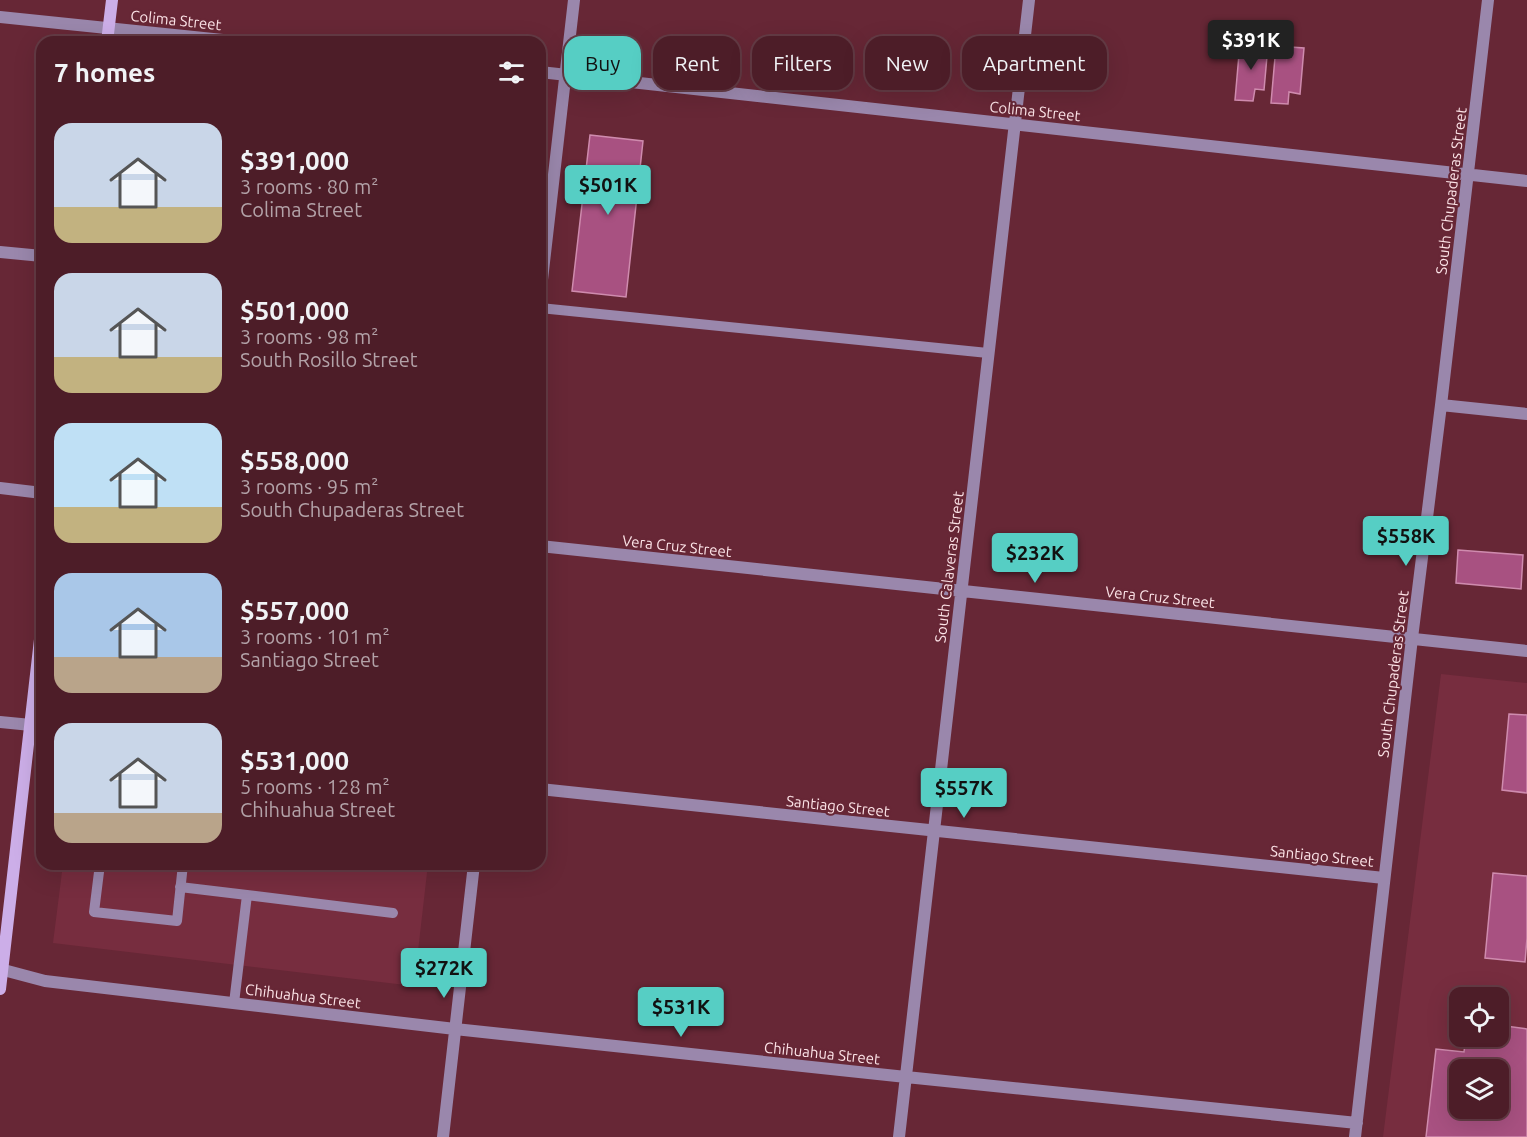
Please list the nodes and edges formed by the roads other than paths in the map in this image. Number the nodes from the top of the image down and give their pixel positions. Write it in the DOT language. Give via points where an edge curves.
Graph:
graph roads {
  1 [pos="112,0"];
  2 [pos="574,0"];
  3 [pos="1029,0"];
  4 [pos="1488,0"];
  5 [pos="0,17"];
  6 [pos="109,29"];
  7 [pos="108,36"];
  8 [pos="181,36"];
  9 [pos="570,36"];
  10 [pos="546,72"];
  11 [pos="564,74"];
  12 [pos="641,82"];
  13 [pos="564,90"];
  14 [pos="1015,124"];
  15 [pos="1468,175"];
  16 [pos="1527,181"];
  17 [pos="546,246"];
  18 [pos="0,252"];
  19 [pos="36,255"];
  20 [pos="546,309"];
  21 [pos="988,354"];
  22 [pos="1441,405"];
  23 [pos="1527,414"];
  24 [pos="0,488"];
  25 [pos="36,492"];
  26 [pos="546,547"];
  27 [pos="961,591"];
  28 [pos="1412,638"];
  29 [pos="1527,651"];
  30 [pos="36,678"];
  31 [pos="0,722"];
  32 [pos="31,725"];
  33 [pos="546,790"];
  34 [pos="934,831"];
  35 [pos="99,870"];
  36 [pos="182,870"];
  37 [pos="473,870"];
  38 [pos="1384,878"];
  39 [pos="180,887"];
  40 [pos="248,895"];
  41 [pos="393,913"];
  42 [pos="1,969"];
  43 [pos="0,989"];
  44 [pos="234,1003"];
  45 [pos="455,1029"];
  46 [pos="906,1077"];
  47 [pos="1357,1123"];
  48 [pos="443,1137"];
  49 [pos="899,1137"];
  50 [pos="1355,1137"];
  1 -- 6 [label="main road"];
  2 -- 9 [label="street"];
  3 -- 14 [label="street, South Calaveras Street"];
  4 -- 15 [label="street, South Chupaderas Street"];
  5 -- 6 [label="street, Colima Street"];
  6 -- 7 [label="main road"];
  6 -- 8 [label="street, Colima Street"];
  10 -- 11 [label="street, Colima Street"];
  12 -- 14 [label="street, Colima Street"];
  13 -- 17 [label="street"];
  14 -- 15 [label="street, Colima Street"];
  14 -- 21 [label="street, South Calaveras Street"];
  15 -- 16 [label="street, Colima Street"];
  15 -- 22 [label="street, South Chupaderas Street"];
  18 -- 19 [label="street"];
  20 -- 21 [label="lane"];
  21 -- 27 [label="street, South Calaveras Street"];
  22 -- 23 [label="street"];
  22 -- 28 [label="street, South Chupaderas Street"];
  24 -- 25 [label="street"];
  26 -- 27 [label="street, Vera Cruz Street"];
  27 -- 28 [label="street, Vera Cruz Street"];
  27 -- 34 [label="street, South Calaveras Street"];
  28 -- 29 [label="street, Vera Cruz Street"];
  28 -- 38 [label="street, South Chupaderas Street"];
  30 -- 32 [label="main road"];
  31 -- 32 [label="street"];
  32 -- 42 [label="main road"];
  33 -- 34 [label="street, Santiago Street"];
  34 -- 38 [label="street, Santiago Street"];
  34 -- 46 [label="street, South Calaveras Street"];
  35 -- 39 [label="lane" via="94,912 177,921"];
  36 -- 39 [label="lane"];
  37 -- 45 [label="street"];
  38 -- 47 [label="street, South Chupaderas Street"];
  39 -- 40 [label="lane"];
  40 -- 41 [label="lane"];
  40 -- 44 [label="lane"];
  42 -- 43 [label="main road"];
  42 -- 44 [label="street, Chihuahua Street" via="45,981"];
  44 -- 45 [label="street, Chihuahua Street"];
  45 -- 46 [label="street, Chihuahua Street"];
  45 -- 48 [label="street"];
  46 -- 47 [label="street, Chihuahua Street"];
  46 -- 49 [label="street, South Calaveras Street"];
  47 -- 50 [label="street, South Chupaderas Street"];
}
